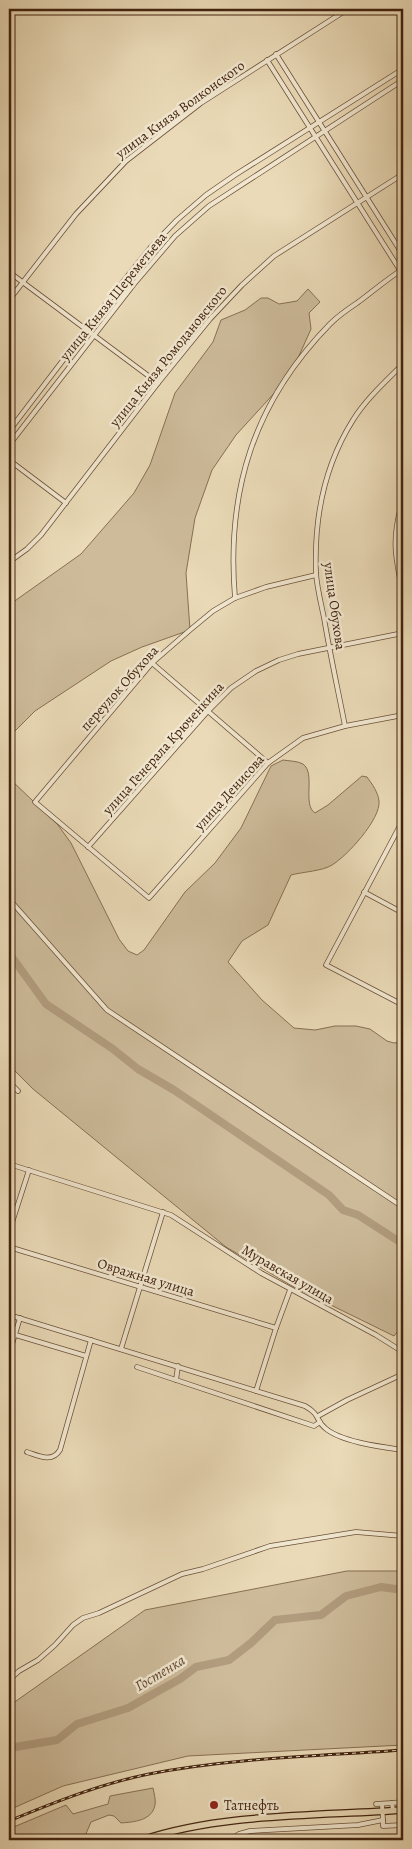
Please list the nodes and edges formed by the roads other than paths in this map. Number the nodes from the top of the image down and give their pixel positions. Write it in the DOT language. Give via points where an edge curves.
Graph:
graph roads {
  1 [pos="348,9"];
  2 [pos="276,54"];
  3 [pos="267,60"];
  4 [pos="403,69"];
  5 [pos="403,80"];
  6 [pos="320,122"];
  7 [pos="310,127"];
  8 [pos="325,129"];
  9 [pos="315,136"];
  10 [pos="403,174"];
  11 [pos="367,197"];
  12 [pos="358,203"];
  13 [pos="403,255"];
  14 [pos="9,272"];
  15 [pos="402,272"];
  16 [pos="22,282"];
  17 [pos="9,300"];
  18 [pos="87,330"];
  19 [pos="94,336"];
  20 [pos="403,364"];
  21 [pos="158,383"];
  22 [pos="9,431"];
  23 [pos="9,445"];
  24 [pos="9,460"];
  25 [pos="403,500"];
  26 [pos="66,503"];
  27 [pos="9,562"];
  28 [pos="316,575"];
  29 [pos="403,594"];
  30 [pos="235,598"];
  31 [pos="403,633"];
  32 [pos="329,648"];
  33 [pos="152,663"];
  34 [pos="208,711"];
  35 [pos="403,715"];
  36 [pos="345,726"];
  37 [pos="268,763"];
  38 [pos="403,821"];
  39 [pos="88,847"];
  40 [pos="364,892"];
  41 [pos="9,899"];
  42 [pos="403,913"];
  43 [pos="403,1005"];
  44 [pos="9,1082"];
  45 [pos="9,1088"];
  46 [pos="9,1164"];
  47 [pos="29,1170"];
  48 [pos="403,1207"];
  49 [pos="163,1212"];
  50 [pos="9,1232"];
  51 [pos="9,1247"];
  52 [pos="140,1287"];
  53 [pos="290,1290"];
  54 [pos="9,1315"];
  55 [pos="20,1318"];
  56 [pos="276,1328"];
  57 [pos="9,1332"];
  58 [pos="15,1334"];
  59 [pos="91,1340"];
  60 [pos="121,1349"];
  61 [pos="403,1352"];
  62 [pos="9,1354"];
  63 [pos="86,1356"];
  64 [pos="178,1366"];
  65 [pos="137,1367"];
  66 [pos="403,1374"];
  67 [pos="176,1380"];
  68 [pos="256,1391"];
  69 [pos="318,1416"];
  70 [pos="320,1422"];
  71 [pos="403,1450"];
  72 [pos="27,1452"];
  73 [pos="403,1536"];
  74 [pos="9,1680"];
  75 [pos="403,1802"];
  76 [pos="392,1803"];
  77 [pos="376,1804"];
  78 [pos="382,1804"];
  79 [pos="403,1810"];
  80 [pos="393,1811"];
  81 [pos="383,1812"];
  82 [pos="383,1820"];
  83 [pos="403,1825"];
  84 [pos="233,1838"];
  85 [pos="142,1840"];
  1 -- 2 [label="street, улица Князя Волконского"];
  2 -- 3 [label="street, улица Князя Волконского"];
  2 -- 6 [label="street"];
  3 -- 7 [label="street"];
  3 -- 16 [label="street, улица Князя Волконского" via="202,103 126,161 76,214"];
  4 -- 6 [label="street, улица Князя Шереметьева"];
  5 -- 8 [label="street, улица Князя Шереметьева"];
  6 -- 7 [label="street, улица Князя Шереметьева"];
  6 -- 8 [label="street"];
  7 -- 9 [label="street"];
  7 -- 18 [label="street, улица Князя Шереметьева" via="206,195 177,220 151,247"];
  8 -- 9 [label="street, улица Князя Шереметьева"];
  8 -- 11 [label="street"];
  9 -- 12 [label="street"];
  9 -- 19 [label="street, улица Князя Шереметьева" via="209,206 175,236"];
  10 -- 11 [label="street, улица Князя Ромодановского"];
  11 -- 12 [label="street, улица Князя Ромодановского"];
  11 -- 13 [label="street"];
  12 -- 15 [label="street"];
  12 -- 21 [label="street, улица Князя Ромодановского" via="274,256 255,273 210,319"];
  14 -- 16 [label="street"];
  15 -- 30 [label="street" via="331,322 278,390 253,440 241,479 232,566"];
  16 -- 17 [label="street, улица Князя Волконского"];
  16 -- 18 [label="street"];
  18 -- 19 [label="street"];
  18 -- 22 [label="street, улица Князя Шереметьева"];
  19 -- 21 [label="street"];
  19 -- 23 [label="street, улица Князя Шереметьева"];
  20 -- 28 [label="street, улица Обухова" via="353,420 326,478 316,537"];
  21 -- 26 [label="street, улица Князя Ромодановского"];
  24 -- 26 [label="street"];
  25 -- 29 [label="street" via="394,543"];
  26 -- 27 [label="street, улица Князя Ромодановского" via="41,535"];
  28 -- 30 [label="street, переулок Обухова"];
  28 -- 32 [label="street, улица Обухова"];
  30 -- 33 [label="street, переулок Обухова" via="213,611"];
  31 -- 32 [label="street, улица Генерала Крюченкина"];
  32 -- 34 [label="street, улица Генерала Крюченкина" via="298,654 256,671 231,688"];
  32 -- 36 [label="street, улица Обухова"];
  33 -- 34 [label="street"];
  33 -- 39 [label="street, переулок Обухова" via="35,802"];
  34 -- 37 [label="street"];
  34 -- 39 [label="street, улица Генерала Крюченкина"];
  35 -- 36 [label="street, улица Денисова"];
  36 -- 37 [label="street, улица Денисова" via="303,738"];
  37 -- 39 [label="street, улица Денисова" via="149,898"];
  38 -- 40 [label="street"];
  40 -- 42 [label="street"];
  40 -- 43 [label="street" via="326,965"];
  41 -- 48 [label="street" via="107,1010"];
  44 -- 45 [label="street" via="18,1091"];
  46 -- 47 [label="street, Муравская улица"];
  47 -- 49 [label="street, Муравская улица"];
  47 -- 50 [label="street"];
  49 -- 52 [label="street"];
  49 -- 53 [label="street, Муравская улица"];
  51 -- 52 [label="street, Овражная улица"];
  52 -- 56 [label="street, Овражная улица"];
  52 -- 60 [label="street"];
  53 -- 56 [label="street"];
  53 -- 61 [label="street, Муравская улица"];
  54 -- 55 [label="street"];
  55 -- 58 [label="street"];
  55 -- 59 [label="street"];
  56 -- 68 [label="street"];
  57 -- 58 [label="street"];
  58 -- 62 [label="street"];
  58 -- 63 [label="street"];
  59 -- 60 [label="street"];
  59 -- 63 [label="street"];
  60 -- 64 [label="street"];
  63 -- 72 [label="street" via="58,1454 46,1458"];
  64 -- 67 [label="street"];
  64 -- 68 [label="street"];
  65 -- 67 [label="street"];
  66 -- 69 [label="street"];
  67 -- 70 [label="street" via="314,1426"];
  68 -- 69 [label="street" via="305,1406"];
  69 -- 70 [label="street"];
  70 -- 71 [label="street" via="326,1429 356,1441"];
  73 -- 74 [label="street" via="356,1532 270,1546 182,1574 83,1618 72,1625 55,1646"];
  75 -- 76 [label="street"];
  76 -- 78 [label="street"];
  76 -- 80 [label="street"];
  77 -- 78 [label="street"];
  78 -- 81 [label="street"];
  79 -- 80 [label="main road"];
  80 -- 81 [label="main road"];
  81 -- 82 [label="street"];
  81 -- 85 [label="main road" via="223,1822"];
  82 -- 83 [label="street" via="383,1826"];
  82 -- 84 [label="street" via="250,1831"];
}
